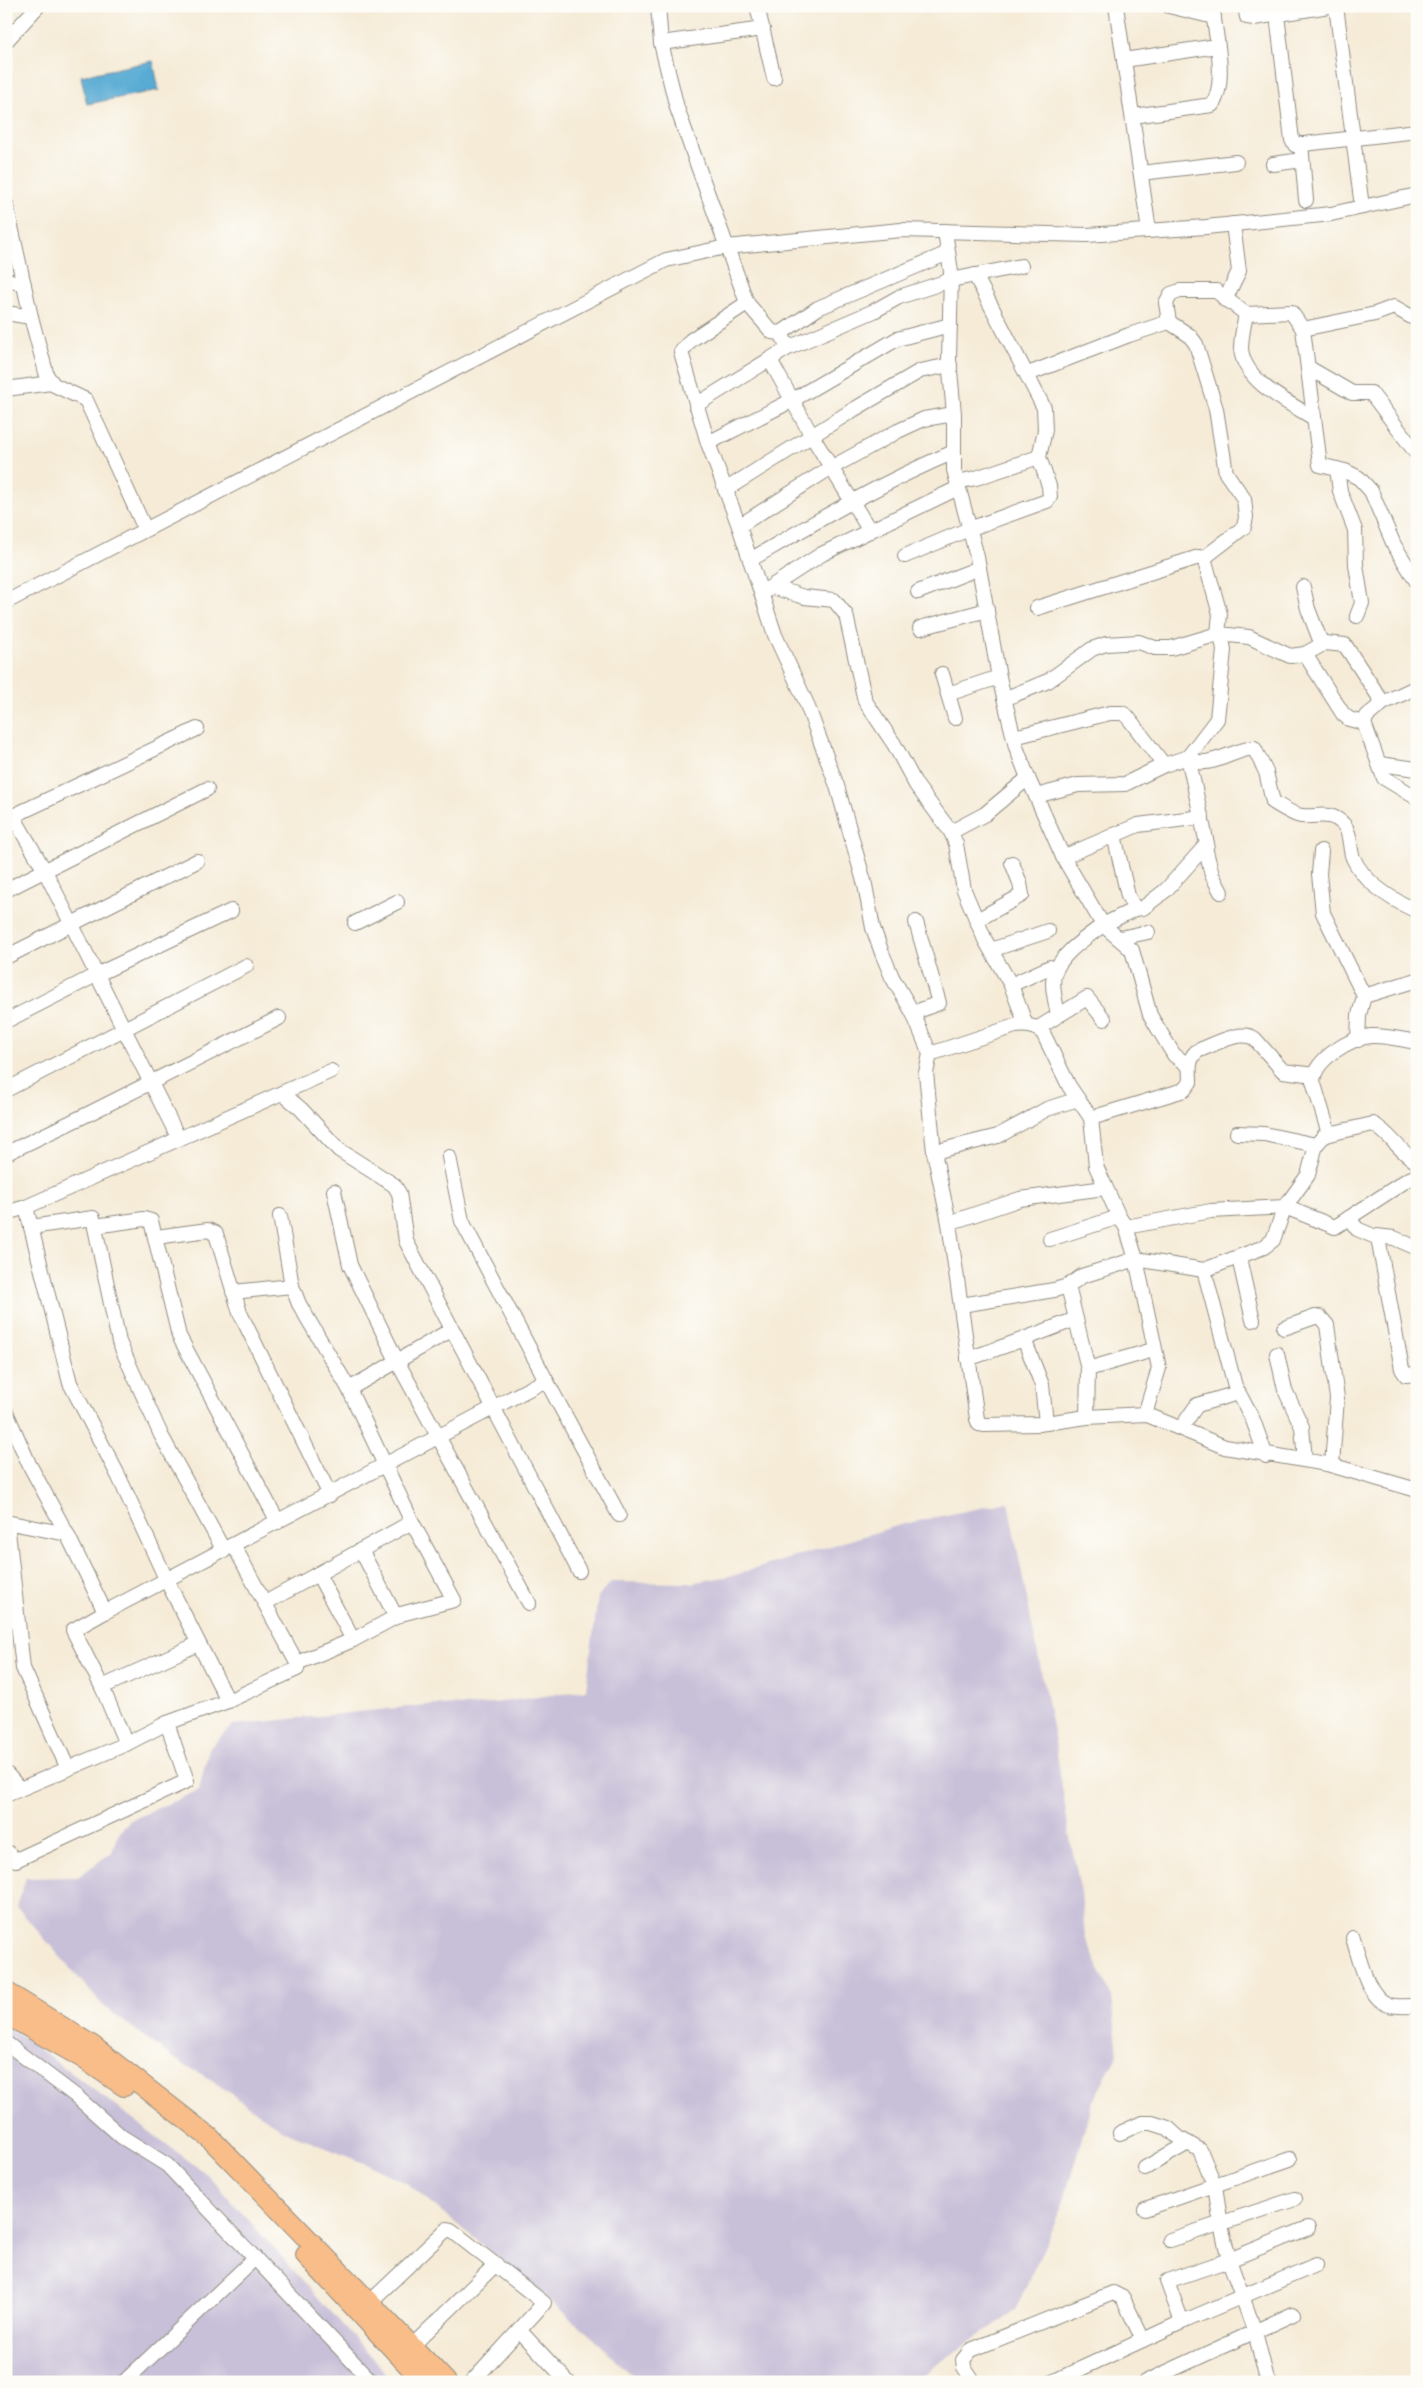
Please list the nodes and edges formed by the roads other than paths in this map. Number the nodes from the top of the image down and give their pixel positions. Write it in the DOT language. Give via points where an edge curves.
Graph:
graph roads {
  1 [pos="38,6"];
  2 [pos="658,6"];
  3 [pos="757,6"];
  4 [pos="1116,6"];
  5 [pos="1169,6"];
  6 [pos="1245,6"];
  7 [pos="1329,6"];
  8 [pos="1336,6"];
  9 [pos="1284,11"];
  10 [pos="1213,12"];
  11 [pos="762,29"];
  12 [pos="7,39"];
  13 [pos="661,43"];
  14 [pos="1218,46"];
  15 [pos="1124,60"];
  16 [pos="774,78"];
  17 [pos="1133,116"];
  18 [pos="1417,131"];
  19 [pos="1352,139"];
  20 [pos="1301,144"];
  21 [pos="1302,160"];
  22 [pos="1236,162"];
  23 [pos="1272,164"];
  24 [pos="1141,173"];
  25 [pos="1417,195"];
  26 [pos="1306,200"];
  27 [pos="6,204"];
  28 [pos="1362,207"];
  29 [pos="1234,224"];
  30 [pos="945,231"];
  31 [pos="1149,231"];
  32 [pos="726,247"];
  33 [pos="948,253"];
  34 [pos="1021,266"];
  35 [pos="975,276"];
  36 [pos="6,280"];
  37 [pos="951,280"];
  38 [pos="24,284"];
  39 [pos="1226,300"];
  40 [pos="746,302"];
  41 [pos="6,313"];
  42 [pos="1246,314"];
  43 [pos="31,317"];
  44 [pos="1417,320"];
  45 [pos="1169,322"];
  46 [pos="950,325"];
  47 [pos="1303,329"];
  48 [pos="781,333"];
  49 [pos="788,348"];
  50 [pos="770,360"];
  51 [pos="950,365"];
  52 [pos="1309,368"];
  53 [pos="1028,374"];
  54 [pos="51,383"];
  55 [pos="6,389"];
  56 [pos="792,400"];
  57 [pos="696,405"];
  58 [pos="954,414"];
  59 [pos="1314,418"];
  60 [pos="812,436"];
  61 [pos="708,443"];
  62 [pos="954,452"];
  63 [pos="1417,454"];
  64 [pos="1039,457"];
  65 [pos="831,468"];
  66 [pos="1337,469"];
  67 [pos="957,485"];
  68 [pos="725,490"];
  69 [pos="851,501"];
  70 [pos="739,526"];
  71 [pos="146,529"];
  72 [pos="969,529"];
  73 [pos="870,531"];
  74 [pos="905,556"];
  75 [pos="1204,558"];
  76 [pos="750,560"];
  77 [pos="979,568"];
  78 [pos="1417,582"];
  79 [pos="1303,587"];
  80 [pos="767,590"];
  81 [pos="918,592"];
  82 [pos="6,602"];
  83 [pos="1037,608"];
  84 [pos="987,610"];
  85 [pos="1357,616"];
  86 [pos="920,628"];
  87 [pos="1218,634"];
  88 [pos="1322,645"];
  89 [pos="1304,654"];
  90 [pos="942,674"];
  91 [pos="998,676"];
  92 [pos="1417,687"];
  93 [pos="948,694"];
  94 [pos="1004,698"];
  95 [pos="1383,703"];
  96 [pos="955,718"];
  97 [pos="1364,723"];
  98 [pos="197,728"];
  99 [pos="1014,737"];
  100 [pos="1188,757"];
  101 [pos="1379,764"];
  102 [pos="1164,765"];
  103 [pos="1417,768"];
  104 [pos="1028,778"];
  105 [pos="207,789"];
  106 [pos="1036,796"];
  107 [pos="1417,798"];
  108 [pos="1202,817"];
  109 [pos="10,818"];
  110 [pos="950,832"];
  111 [pos="1114,835"];
  112 [pos="1205,847"];
  113 [pos="1321,851"];
  114 [pos="1063,856"];
  115 [pos="197,861"];
  116 [pos="1012,863"];
  117 [pos="45,871"];
  118 [pos="6,890"];
  119 [pos="1221,892"];
  120 [pos="397,902"];
  121 [pos="1135,909"];
  122 [pos="231,911"];
  123 [pos="1417,911"];
  124 [pos="977,920"];
  125 [pos="916,922"];
  126 [pos="355,923"];
  127 [pos="72,925"];
  128 [pos="1103,925"];
  129 [pos="1048,931"];
  130 [pos="1148,932"];
  131 [pos="1120,938"];
  132 [pos="991,950"];
  133 [pos="6,956"];
  134 [pos="246,966"];
  135 [pos="1050,967"];
  136 [pos="96,975"];
  137 [pos="1417,980"];
  138 [pos="1011,985"];
  139 [pos="1364,996"];
  140 [pos="914,1013"];
  141 [pos="1058,1015"];
  142 [pos="278,1018"];
  143 [pos="1104,1019"];
  144 [pos="6,1021"];
  145 [pos="1032,1026"];
  146 [pos="123,1030"];
  147 [pos="1358,1040"];
  148 [pos="1417,1042"];
  149 [pos="930,1054"];
  150 [pos="1189,1066"];
  151 [pos="331,1071"];
  152 [pos="1314,1075"];
  153 [pos="149,1082"];
  154 [pos="6,1090"];
  155 [pos="282,1093"];
  156 [pos="1078,1099"];
  157 [pos="1091,1118"];
  158 [pos="1237,1133"];
  159 [pos="1329,1134"];
  160 [pos="179,1139"];
  161 [pos="1316,1145"];
  162 [pos="7,1150"];
  163 [pos="934,1152"];
  164 [pos="449,1157"];
  165 [pos="1417,1162"];
  166 [pos="1417,1176"];
  167 [pos="1106,1188"];
  168 [pos="334,1191"];
  169 [pos="26,1207"];
  170 [pos="1285,1208"];
  171 [pos="6,1213"];
  172 [pos="280,1216"];
  173 [pos="1349,1218"];
  174 [pos="1122,1222"];
  175 [pos="949,1223"];
  176 [pos="31,1226"];
  177 [pos="96,1226"];
  178 [pos="1376,1236"];
  179 [pos="156,1237"];
  180 [pos="1050,1239"];
  181 [pos="1417,1248"];
  182 [pos="1239,1258"];
  183 [pos="1136,1259"];
  184 [pos="1204,1270"];
  185 [pos="292,1286"];
  186 [pos="1068,1286"];
  187 [pos="233,1292"];
  188 [pos="961,1305"];
  189 [pos="1076,1319"];
  190 [pos="1253,1320"];
  191 [pos="1284,1328"];
  192 [pos="452,1330"];
  193 [pos="1024,1339"];
  194 [pos="1153,1350"];
  195 [pos="1277,1354"];
  196 [pos="968,1359"];
  197 [pos="398,1361"];
  198 [pos="1088,1369"];
  199 [pos="1417,1374"];
  200 [pos="546,1380"];
  201 [pos="349,1389"];
  202 [pos="1238,1393"];
  203 [pos="492,1409"];
  204 [pos="6,1412"];
  205 [pos="1145,1414"];
  206 [pos="1087,1417"];
  207 [pos="1046,1423"];
  208 [pos="1181,1428"];
  209 [pos="440,1436"];
  210 [pos="1266,1456"];
  211 [pos="1305,1460"];
  212 [pos="386,1465"];
  213 [pos="1332,1465"];
  214 [pos="1417,1490"];
  215 [pos="330,1495"];
  216 [pos="619,1515"];
  217 [pos="7,1522"];
  218 [pos="278,1522"];
  219 [pos="412,1522"];
  220 [pos="67,1534"];
  221 [pos="229,1548"];
  222 [pos="362,1550"];
  223 [pos="579,1571"];
  224 [pos="318,1574"];
  225 [pos="167,1581"];
  226 [pos="265,1603"];
  227 [pos="529,1603"];
  228 [pos="105,1612"];
  229 [pos="396,1617"];
  230 [pos="12,1630"];
  231 [pos="354,1640"];
  232 [pos="198,1644"];
  233 [pos="297,1663"];
  234 [pos="102,1687"];
  235 [pos="228,1701"];
  236 [pos="166,1723"];
  237 [pos="126,1744"];
  238 [pos="68,1769"];
  239 [pos="6,1773"];
  240 [pos="20,1790"];
  241 [pos="6,1796"];
  242 [pos="6,1851"];
  243 [pos="1353,1938"];
  244 [pos="6,1992"];
  245 [pos="1417,2006"];
  246 [pos="6,2014"];
  247 [pos="6,2043"];
  248 [pos="1120,2133"];
  249 [pos="1188,2143"];
  250 [pos="1290,2159"];
  251 [pos="1144,2168"];
  252 [pos="1215,2186"];
  253 [pos="1295,2198"];
  254 [pos="1145,2209"];
  255 [pos="1221,2225"];
  256 [pos="1308,2228"];
  257 [pos="1170,2240"];
  258 [pos="254,2258"];
  259 [pos="1229,2260"];
  260 [pos="496,2264"];
  261 [pos="1316,2265"];
  262 [pos="1243,2297"];
  263 [pos="370,2302"];
  264 [pos="1292,2314"];
  265 [pos="1182,2322"];
  266 [pos="520,2331"];
  267 [pos="1255,2332"];
  268 [pos="1142,2340"];
  269 [pos="412,2346"];
  270 [pos="1266,2381"];
  271 [pos="124,2382"];
  272 [pos="372,2382"];
  273 [pos="424,2382"];
  274 [pos="446,2382"];
  275 [pos="472,2382"];
  276 [pos="568,2382"];
  277 [pos="974,2382"];
  278 [pos="1052,2382"];
  279 [pos="1145,2382"];
  1 -- 12 [label="street"];
  2 -- 13 [label="street"];
  3 -- 11 [label="street"];
  4 -- 15 [label="street"];
  5 -- 10 [label="street"];
  6 -- 9 [label="street" via="1247,17"];
  7 -- 9 [label="street"];
  8 -- 19 [label="street"];
  9 -- 20 [label="street" via="1292,140"];
  10 -- 14 [label="street"];
  11 -- 13 [label="street"];
  11 -- 16 [label="street"];
  13 -- 32 [label="street" via="680,117"];
  14 -- 15 [label="street"];
  14 -- 17 [label="street" via="1219,85 1212,105"];
  15 -- 17 [label="street"];
  17 -- 24 [label="street"];
  18 -- 19 [label="street"];
  19 -- 20 [label="street"];
  19 -- 28 [label="street"];
  20 -- 21 [label="street"];
  21 -- 23 [label="street"];
  21 -- 26 [label="street"];
  22 -- 24 [label="street"];
  24 -- 31 [label="street"];
  25 -- 28 [label="street"];
  27 -- 38 [label="street"];
  28 -- 29 [label="street" via="1331,214"];
  29 -- 31 [label="street"];
  29 -- 39 [label="street" via="1238,271"];
  30 -- 31 [label="street" via="1087,235"];
  30 -- 32 [label="street" via="901,230"];
  30 -- 33 [label="street"];
  32 -- 40 [label="street"];
  32 -- 71 [label="street" via="666,260"];
  33 -- 37 [label="street"];
  33 -- 48 [label="street" via="818,308"];
  34 -- 35 [label="street"];
  35 -- 37 [label="street"];
  35 -- 53 [label="street"];
  36 -- 38 [label="street"];
  37 -- 46 [label="street"];
  37 -- 49 [label="street" via="899,297"];
  38 -- 43 [label="street"];
  39 -- 42 [label="street"];
  39 -- 45 [label="street" via="1216,291 1180,290 1171,294 1166,303"];
  40 -- 48 [label="street" via="772,332"];
  40 -- 57 [label="street" via="691,340 681,352"];
  41 -- 43 [label="street"];
  42 -- 47 [label="street" via="1291,312"];
  42 -- 59 [label="street" via="1242,350 1258,381"];
  43 -- 54 [label="street"];
  44 -- 47 [label="street" via="1394,307 1368,316"];
  45 -- 53 [label="street"];
  45 -- 75 [label="street" via="1189,335 1196,344 1216,409 1226,473 1244,499 1244,527"];
  46 -- 51 [label="street"];
  46 -- 56 [label="street" via="898,338"];
  47 -- 52 [label="street"];
  48 -- 49 [label="street"];
  49 -- 50 [label="street"];
  50 -- 56 [label="street"];
  50 -- 57 [label="street"];
  51 -- 58 [label="street"];
  51 -- 60 [label="street" via="920,371"];
  52 -- 59 [label="street"];
  52 -- 63 [label="street" via="1352,394 1371,393"];
  53 -- 64 [label="street" via="1044,408 1045,430"];
  54 -- 55 [label="street"];
  54 -- 71 [label="street" via="86,400"];
  56 -- 60 [label="street"];
  56 -- 61 [label="street"];
  57 -- 61 [label="street"];
  58 -- 62 [label="street"];
  58 -- 65 [label="street" via="924,419"];
  59 -- 66 [label="street" via="1320,465"];
  60 -- 65 [label="street"];
  60 -- 68 [label="street"];
  61 -- 68 [label="street"];
  62 -- 67 [label="street"];
  62 -- 69 [label="street" via="906,472"];
  64 -- 67 [label="street"];
  64 -- 72 [label="street" via="1050,492 1047,501"];
  65 -- 69 [label="street"];
  65 -- 70 [label="street"];
  66 -- 78 [label="street" via="1359,478 1371,492 1394,546"];
  66 -- 85 [label="street" via="1340,491 1354,530 1362,603"];
  67 -- 72 [label="street"];
  67 -- 73 [label="street"];
  68 -- 70 [label="street"];
  69 -- 73 [label="street"];
  69 -- 76 [label="street"];
  70 -- 76 [label="street"];
  71 -- 82 [label="street"];
  72 -- 74 [label="street"];
  72 -- 77 [label="street"];
  73 -- 80 [label="street" via="822,554"];
  75 -- 83 [label="street"];
  75 -- 87 [label="street" via="1220,614"];
  76 -- 80 [label="street"];
  77 -- 81 [label="street"];
  77 -- 84 [label="street"];
  79 -- 88 [label="street"];
  80 -- 110 [label="street" via="834,600 846,615 865,701 916,785"];
  80 -- 140 [label="street" via="775,636 806,702 837,786 865,885 873,928 892,978"];
  84 -- 86 [label="street"];
  84 -- 91 [label="street"];
  87 -- 89 [label="street" via="1249,637 1290,656"];
  87 -- 94 [label="street" via="1171,648 1155,648 1139,642 1106,644 1092,649 1048,681"];
  87 -- 100 [label="street" via="1224,650 1217,719"];
  88 -- 89 [label="street"];
  88 -- 95 [label="street" via="1345,645"];
  89 -- 97 [label="street" via="1343,714"];
  90 -- 93 [label="street"];
  91 -- 93 [label="street"];
  91 -- 94 [label="street"];
  92 -- 95 [label="street"];
  93 -- 96 [label="street"];
  94 -- 99 [label="street"];
  95 -- 97 [label="street" via="1367,716"];
  97 -- 101 [label="street"];
  98 -- 109 [label="street"];
  99 -- 102 [label="street" via="1110,713 1122,713"];
  99 -- 104 [label="street"];
  100 -- 102 [label="street"];
  100 -- 108 [label="street"];
  100 -- 123 [label="street" via="1199,762 1254,748 1266,772 1273,802 1298,815 1320,814 1336,818 1345,826 1353,858 1371,881 1392,900"];
  101 -- 103 [label="street"];
  101 -- 107 [label="street" via="1384,778"];
  102 -- 106 [label="street" via="1125,784 1078,785"];
  104 -- 106 [label="street"];
  104 -- 110 [label="street" via="985,814"];
  105 -- 117 [label="street"];
  106 -- 114 [label="street"];
  108 -- 111 [label="street" via="1138,826"];
  108 -- 112 [label="street" via="1208,840"];
  109 -- 117 [label="street"];
  110 -- 124 [label="street" via="956,844 964,890"];
  111 -- 114 [label="street"];
  111 -- 121 [label="street" via="1128,896"];
  112 -- 119 [label="street" via="1212,875"];
  112 -- 121 [label="street" via="1166,890 1143,908"];
  113 -- 139 [label="street" via="1319,874 1323,914"];
  114 -- 128 [label="street"];
  115 -- 127 [label="street"];
  116 -- 124 [label="street" via="1022,895"];
  117 -- 118 [label="street"];
  117 -- 127 [label="street"];
  120 -- 126 [label="street"];
  121 -- 128 [label="street"];
  122 -- 136 [label="street"];
  124 -- 132 [label="street"];
  125 -- 140 [label="street" via="939,1003"];
  127 -- 133 [label="street"];
  127 -- 136 [label="street"];
  128 -- 131 [label="street"];
  128 -- 141 [label="street" via="1068,954 1057,970 1054,982"];
  129 -- 132 [label="street"];
  130 -- 131 [label="street"];
  131 -- 150 [label="street" via="1135,956 1150,1015 1174,1055"];
  132 -- 138 [label="street"];
  134 -- 146 [label="street"];
  135 -- 138 [label="street"];
  136 -- 144 [label="street"];
  136 -- 146 [label="street"];
  137 -- 139 [label="street"];
  138 -- 145 [label="street"];
  139 -- 147 [label="street"];
  140 -- 149 [label="street"];
  141 -- 143 [label="street" via="1087,998"];
  141 -- 145 [label="street"];
  142 -- 153 [label="street"];
  145 -- 149 [label="street" via="1015,1026"];
  145 -- 156 [label="street" via="1043,1033"];
  146 -- 153 [label="street"];
  146 -- 154 [label="street"];
  147 -- 148 [label="street" via="1377,1036"];
  147 -- 152 [label="street" via="1328,1056"];
  149 -- 163 [label="street" via="926,1073"];
  150 -- 152 [label="street" via="1197,1051 1250,1035 1283,1071"];
  150 -- 157 [label="street" via="1190,1082 1184,1090"];
  151 -- 155 [label="street"];
  152 -- 159 [label="street" via="1314,1086"];
  153 -- 160 [label="street"];
  153 -- 162 [label="street"];
  155 -- 160 [label="street"];
  155 -- 192 [label="street" via="339,1150 394,1185 399,1193 406,1241"];
  156 -- 157 [label="street"];
  156 -- 163 [label="street" via="1047,1109 998,1136"];
  157 -- 167 [label="street" via="1096,1166"];
  158 -- 161 [label="street" via="1264,1134"];
  159 -- 161 [label="street"];
  159 -- 165 [label="street" via="1373,1124"];
  160 -- 169 [label="street"];
  161 -- 170 [label="street" via="1308,1175"];
  163 -- 175 [label="street"];
  164 -- 200 [label="street" via="462,1221"];
  166 -- 173 [label="street"];
  167 -- 174 [label="street"];
  167 -- 175 [label="street" via="1030,1197"];
  168 -- 197 [label="street" via="350,1265"];
  169 -- 171 [label="street"];
  169 -- 176 [label="street"];
  170 -- 173 [label="street" via="1335,1227"];
  170 -- 174 [label="street" via="1212,1211"];
  170 -- 182 [label="street" via="1273,1240"];
  172 -- 185 [label="street"];
  173 -- 178 [label="street" via="1357,1229"];
  174 -- 180 [label="street"];
  174 -- 183 [label="street"];
  175 -- 188 [label="street"];
  176 -- 177 [label="street" via="91,1217"];
  176 -- 225 [label="street" via="70,1383 118,1475"];
  177 -- 179 [label="street" via="148,1219"];
  177 -- 221 [label="street" via="119,1342 161,1435"];
  178 -- 181 [label="street" via="1394,1238"];
  178 -- 199 [label="street" via="1380,1241 1402,1369 1406,1375"];
  179 -- 187 [label="street" via="212,1231 217,1237"];
  179 -- 218 [label="street" via="179,1336"];
  182 -- 184 [label="street"];
  182 -- 190 [label="street"];
  183 -- 184 [label="street"];
  183 -- 186 [label="street" via="1082,1276"];
  183 -- 194 [label="street"];
  184 -- 202 [label="street"];
  185 -- 187 [label="street"];
  185 -- 201 [label="street" via="299,1304"];
  186 -- 188 [label="street"];
  186 -- 189 [label="street"];
  187 -- 215 [label="street" via="253,1340"];
  188 -- 196 [label="street"];
  189 -- 193 [label="street"];
  189 -- 198 [label="street"];
  191 -- 213 [label="street" via="1315,1317 1325,1320 1337,1398"];
  192 -- 197 [label="street"];
  192 -- 203 [label="street"];
  193 -- 196 [label="street"];
  193 -- 207 [label="street" via="1042,1385"];
  194 -- 198 [label="street"];
  194 -- 205 [label="street" via="1158,1368"];
  195 -- 211 [label="street" via="1285,1390 1302,1427"];
  196 -- 207 [label="street" via="980,1424"];
  197 -- 201 [label="street"];
  197 -- 209 [label="street"];
  198 -- 206 [label="street"];
  200 -- 203 [label="street"];
  200 -- 216 [label="street"];
  201 -- 212 [label="street"];
  202 -- 208 [label="street" via="1197,1405"];
  202 -- 210 [label="street" via="1253,1420"];
  203 -- 209 [label="street"];
  203 -- 223 [label="street"];
  204 -- 220 [label="street" via="28,1464"];
  205 -- 206 [label="street"];
  205 -- 208 [label="street"];
  206 -- 207 [label="street"];
  208 -- 210 [label="street" via="1218,1445"];
  209 -- 212 [label="street"];
  209 -- 227 [label="street"];
  210 -- 211 [label="street"];
  211 -- 213 [label="street"];
  212 -- 215 [label="street"];
  212 -- 219 [label="street"];
  213 -- 214 [label="street"];
  215 -- 218 [label="street"];
  217 -- 220 [label="street"];
  217 -- 230 [label="street"];
  218 -- 221 [label="street"];
  219 -- 222 [label="street"];
  219 -- 229 [label="street" via="454,1600"];
  220 -- 228 [label="street"];
  221 -- 225 [label="street"];
  221 -- 226 [label="street"];
  222 -- 224 [label="street"];
  222 -- 229 [label="street"];
  224 -- 226 [label="street"];
  224 -- 231 [label="street"];
  225 -- 228 [label="street"];
  225 -- 232 [label="street"];
  226 -- 233 [label="street"];
  228 -- 234 [label="street" via="73,1630"];
  229 -- 231 [label="street"];
  230 -- 238 [label="street" via="23,1668"];
  231 -- 233 [label="street"];
  232 -- 234 [label="street"];
  232 -- 235 [label="street"];
  233 -- 235 [label="street" via="297,1669"];
  234 -- 237 [label="street"];
  235 -- 236 [label="street"];
  236 -- 237 [label="street"];
  236 -- 242 [label="street" via="186,1781 16,1860"];
  237 -- 238 [label="street"];
  238 -- 240 [label="street"];
  239 -- 240 [label="street"];
  240 -- 241 [label="street"];
  243 -- 245 [label="street" via="1366,1979 1378,1998 1390,2005"];
  244 -- 263 [label="highway" via="91,2045 194,2124"];
  246 -- 273 [label="highway" via="83,2058 203,2145"];
  247 -- 258 [label="street" via="77,2097 122,2137 166,2165"];
  248 -- 249 [label="street" via="1146,2122 1168,2128"];
  249 -- 251 [label="street"];
  249 -- 252 [label="street" via="1200,2150"];
  250 -- 252 [label="street"];
  252 -- 254 [label="street"];
  252 -- 255 [label="street"];
  253 -- 255 [label="street"];
  255 -- 257 [label="street"];
  255 -- 259 [label="street"];
  256 -- 259 [label="street"];
  258 -- 271 [label="street"];
  258 -- 272 [label="street"];
  259 -- 262 [label="street"];
  259 -- 265 [label="street" via="1167,2281"];
  260 -- 263 [label="street" via="447,2229"];
  260 -- 266 [label="street" via="544,2303"];
  260 -- 269 [label="street"];
  261 -- 262 [label="street"];
  262 -- 265 [label="street"];
  262 -- 267 [label="street"];
  263 -- 269 [label="highway"];
  264 -- 267 [label="street"];
  265 -- 268 [label="street"];
  266 -- 275 [label="street"];
  266 -- 276 [label="street"];
  267 -- 270 [label="street"];
  267 -- 279 [label="street"];
  268 -- 277 [label="street" via="1123,2298 1113,2294 971,2350 963,2360"];
  268 -- 278 [label="street"];
  269 -- 274 [label="highway"];
}
